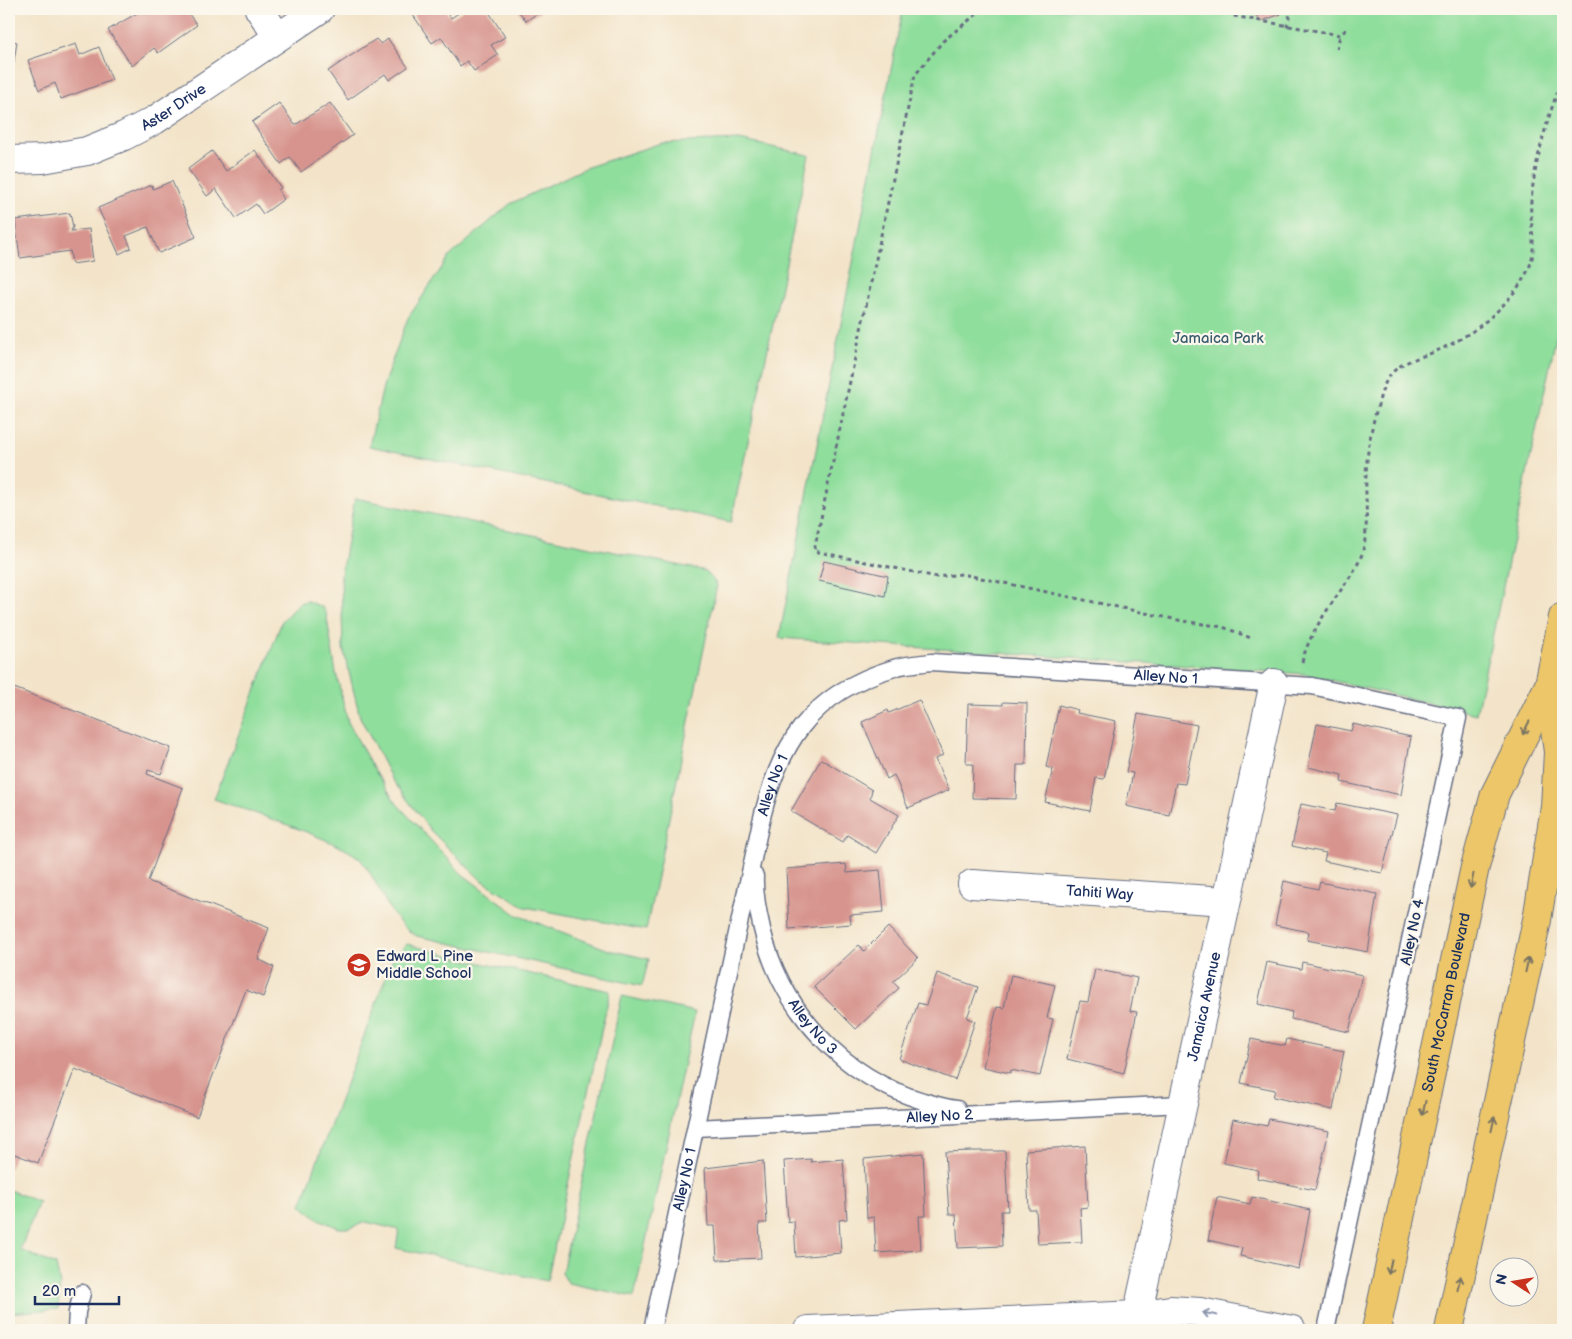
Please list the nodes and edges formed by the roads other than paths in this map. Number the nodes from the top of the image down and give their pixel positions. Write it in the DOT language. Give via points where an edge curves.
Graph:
graph roads {
  1 [pos="259,9"];
  2 [pos="320,9"];
  3 [pos="278,37"];
  4 [pos="9,160"];
  5 [pos="1563,616"];
  6 [pos="1285,684"];
  7 [pos="1549,685"];
  8 [pos="760,826"];
  9 [pos="972,884"];
  10 [pos="1226,901"];
  11 [pos="1182,1104"];
  12 [pos="1002,1113"];
  13 [pos="696,1128"];
  14 [pos="82,1294"];
  15 [pos="1135,1323"];
  16 [pos="934,1327"];
  17 [pos="76,1330"];
  18 [pos="652,1330"];
  19 [pos="808,1330"];
  20 [pos="1169,1330"];
  21 [pos="1292,1330"];
  22 [pos="1326,1330"];
  23 [pos="1376,1330"];
  24 [pos="1449,1330"];
  1 -- 3 [label="street"];
  2 -- 3 [label="street, Aster Drive"];
  3 -- 4 [label="street, Aster Drive" via="155,120 124,136 87,151 43,159"];
  5 -- 7 [label="main road, South McCarran Boulevard"];
  6 -- 8 [label="lane, Alley No 1" via="931,662 895,667 859,680 828,700 802,725 781,757 768,788"];
  6 -- 10 [label="street, Jamaica Avenue"];
  6 -- 22 [label="lane, Alley No 4" via="1312,686 1458,718"];
  7 -- 23 [label="main road, South McCarran Boulevard, one-way" via="1495,794 1475,867"];
  24 -- 7 [label="main road, South McCarran Boulevard, one-way" via="1537,920 1555,807 1558,752"];
  8 -- 12 [label="lane, Alley No 3" via="755,882 757,908 767,950 782,986 806,1021 831,1049 863,1074 901,1094 950,1109"];
  8 -- 13 [label="lane, Alley No 1"];
  9 -- 10 [label="street, Tahiti Way"];
  10 -- 11 [label="street, Jamaica Avenue"];
  11 -- 12 [label="lane, Alley No 2"];
  11 -- 15 [label="street, Jamaica Avenue"];
  12 -- 13 [label="lane, Alley No 2"];
  13 -- 18 [label="lane, Alley No 1"];
  14 -- 17 [label="lane" via="76,1312"];
  15 -- 16 [label="street"];
  15 -- 20 [label="street"];
  21 -- 15 [label="street, one-way" via="1176,1310"];
  16 -- 19 [label="street"];
}
